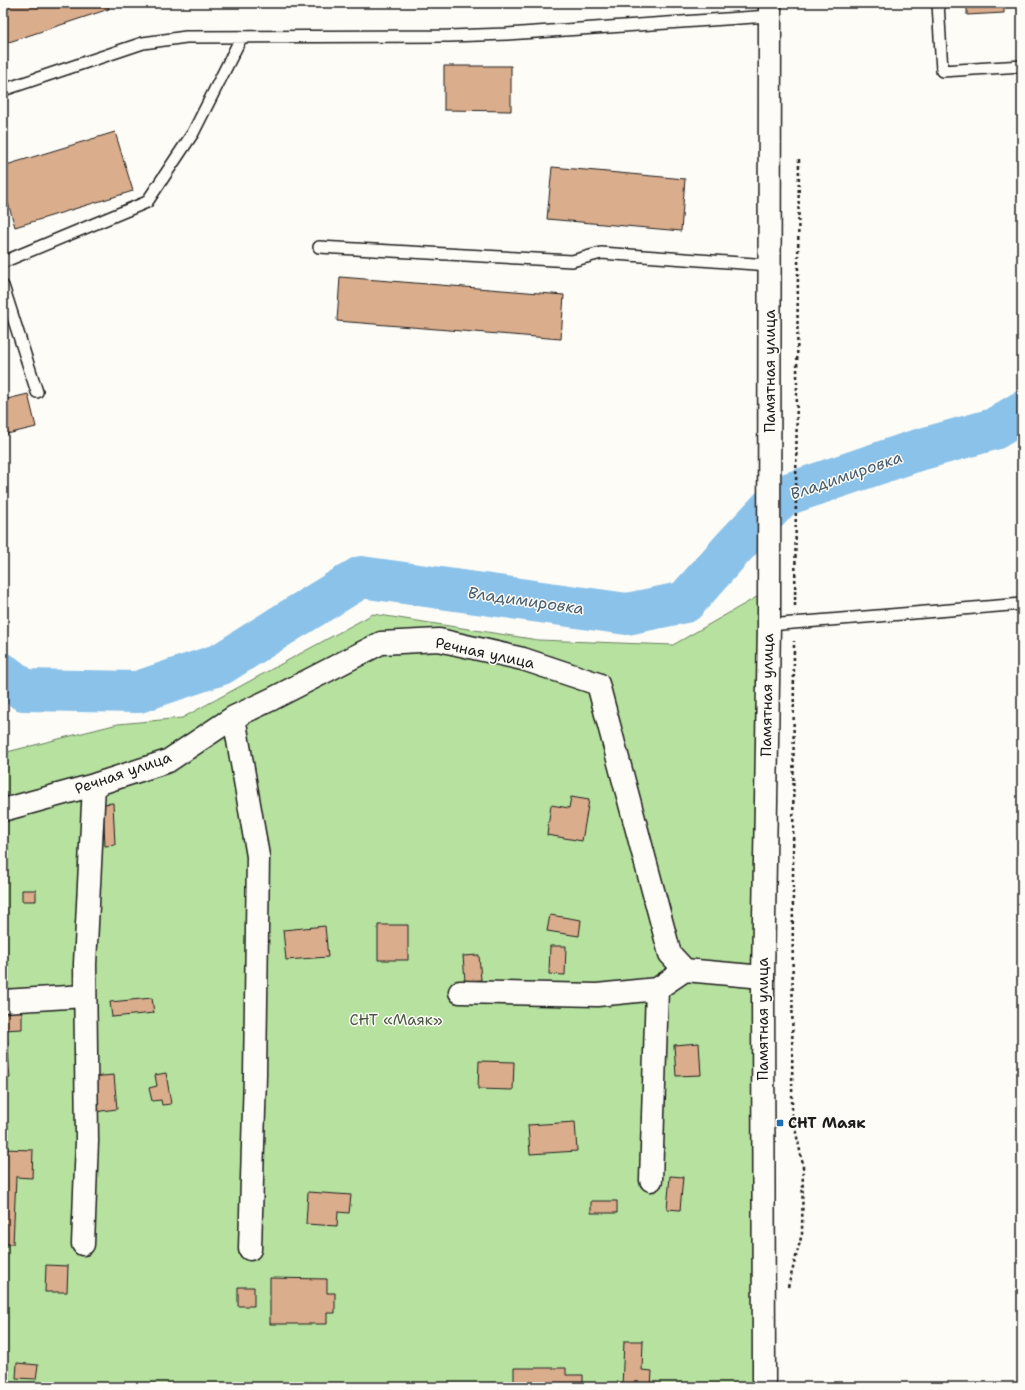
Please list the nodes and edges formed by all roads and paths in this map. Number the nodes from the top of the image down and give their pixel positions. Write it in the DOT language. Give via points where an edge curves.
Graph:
graph roads {
  1 [pos="938,3"];
  2 [pos="770,10"];
  3 [pos="241,38"];
  4 [pos="1022,66"];
  5 [pos="3,90"];
  6 [pos="799,159"];
  7 [pos="319,246"];
  8 [pos="3,262"];
  9 [pos="770,265"];
  10 [pos="3,286"];
  11 [pos="37,392"];
  12 [pos="1022,604"];
  13 [pos="795,614"];
  14 [pos="769,625"];
  15 [pos="794,637"];
  16 [pos="234,717"];
  17 [pos="94,785"];
  18 [pos="3,810"];
  19 [pos="684,970"];
  20 [pos="763,977"];
  21 [pos="657,989"];
  22 [pos="460,992"];
  23 [pos="86,996"];
  24 [pos="3,1001"];
  25 [pos="652,1180"];
  26 [pos="83,1244"];
  27 [pos="250,1249"];
  28 [pos="787,1289"];
  29 [pos="764,1387"];
  1 -- 4 [label="lane" via="942,72"];
  2 -- 3 [label="lane" via="500,34"];
  2 -- 9 [label="street, Памятная улица"];
  3 -- 5 [label="lane" via="186,37 143,43"];
  3 -- 8 [label="lane" via="193,133 148,202"];
  6 -- 13 [label="path"];
  7 -- 9 [label="lane" via="572,261 601,253"];
  9 -- 14 [label="street, Памятная улица"];
  10 -- 11 [label="lane"];
  12 -- 14 [label="lane"];
  14 -- 20 [label="street, Памятная улица"];
  15 -- 28 [label="path" via="792,1115 803,1164 803,1180 802,1234"];
  16 -- 17 [label="street, Речная улица" via="168,761"];
  16 -- 19 [label="street, Речная улица" via="381,643 439,640 523,659 598,684 670,954"];
  16 -- 27 [label="street" via="258,856"];
  17 -- 18 [label="street, Речная улица"];
  17 -- 23 [label="street"];
  19 -- 20 [label="street"];
  19 -- 21 [label="street"];
  20 -- 29 [label="street, Памятная улица"];
  21 -- 22 [label="street" via="597,994"];
  21 -- 25 [label="street"];
  23 -- 24 [label="street"];
  23 -- 26 [label="street" via="87,1140"];
}
